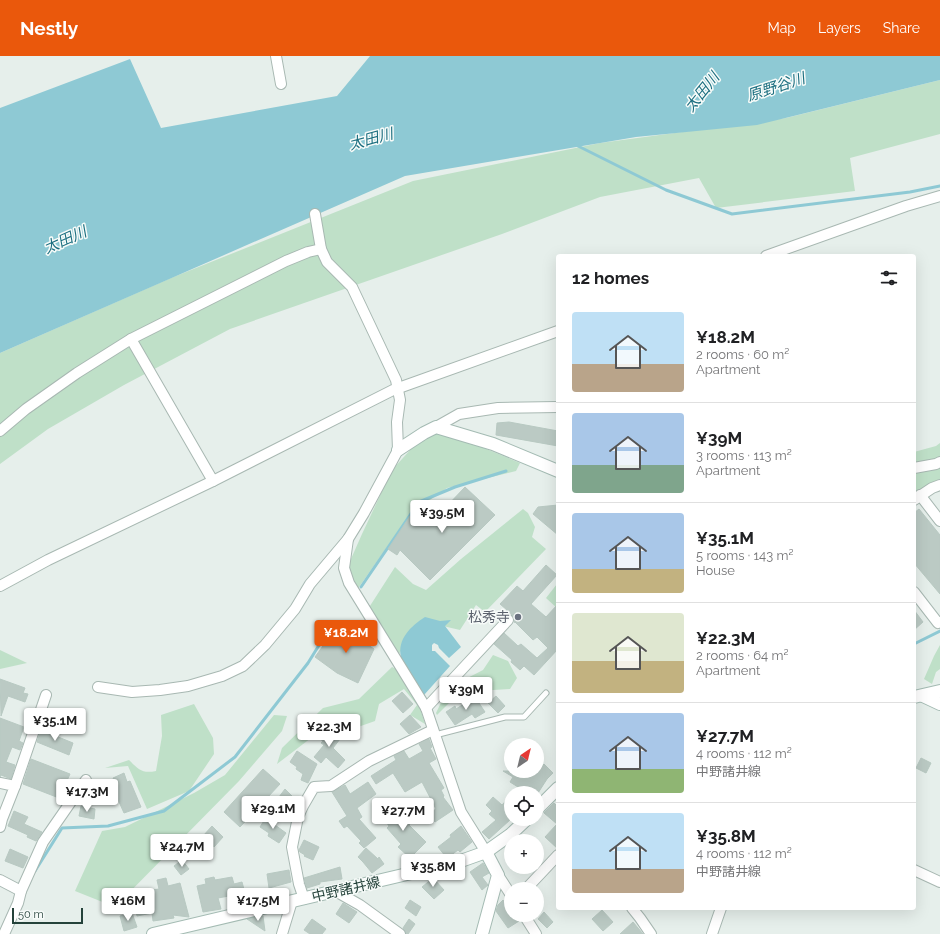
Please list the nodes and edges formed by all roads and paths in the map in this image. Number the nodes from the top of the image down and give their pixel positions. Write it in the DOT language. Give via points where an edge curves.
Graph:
graph roads {
  1 [pos="276,56"];
  2 [pos="281,84"];
  3 [pos="940,196"];
  4 [pos="315,214"];
  5 [pos="321,248"];
  6 [pos="772,254"];
  7 [pos="556,332"];
  8 [pos="131,339"];
  9 [pos="398,388"];
  10 [pos="556,407"];
  11 [pos="436,427"];
  12 [pos="0,431"];
  13 [pos="398,450"];
  14 [pos="940,462"];
  15 [pos="916,468"];
  16 [pos="556,470"];
  17 [pos="213,481"];
  18 [pos="940,485"];
  19 [pos="917,498"];
  20 [pos="940,521"];
  21 [pos="348,539"];
  22 [pos="0,586"];
  23 [pos="916,595"];
  24 [pos="508,620"];
  25 [pos="940,622"];
  26 [pos="98,687"];
  27 [pos="940,691"];
  28 [pos="546,693"];
  29 [pos="46,695"];
  30 [pos="918,696"];
  31 [pos="940,704"];
  32 [pos="426,708"];
  33 [pos="434,733"];
  34 [pos="86,780"];
  35 [pos="0,783"];
  36 [pos="14,786"];
  37 [pos="556,790"];
  38 [pos="544,802"];
  39 [pos="520,826"];
  40 [pos="0,827"];
  41 [pos="486,852"];
  42 [pos="556,857"];
  43 [pos="916,871"];
  44 [pos="498,875"];
  45 [pos="0,880"];
  46 [pos="533,882"];
  47 [pos="940,882"];
  48 [pos="504,884"];
  49 [pos="21,891"];
  50 [pos="337,892"];
  51 [pos="304,899"];
  52 [pos="292,901"];
  53 [pos="634,910"];
  54 [pos="720,910"];
  55 [pos="528,922"];
  56 [pos="4,934"];
  57 [pos="153,934"];
  58 [pos="282,934"];
  59 [pos="400,934"];
  60 [pos="482,934"];
  61 [pos="536,934"];
  62 [pos="651,934"];
  63 [pos="712,934"];
  1 -- 2 [label="street"];
  3 -- 6 [label="street"];
  4 -- 5 [label="street"];
  5 -- 8 [label="street" via="286,261"];
  5 -- 9 [label="street" via="328,262 352,287 388,360"];
  7 -- 9 [label="street"];
  8 -- 12 [label="street" via="77,373"];
  8 -- 17 [label="street"];
  9 -- 13 [label="street"];
  9 -- 17 [label="street"];
  10 -- 11 [label="street" via="498,408 459,414"];
  11 -- 13 [label="main road"];
  11 -- 16 [label="main road" via="493,444"];
  13 -- 21 [label="street"];
  14 -- 15 [label="street"];
  17 -- 22 [label="street" via="61,553"];
  18 -- 19 [label="street"];
  19 -- 20 [label="street"];
  21 -- 26 [label="street" via="310,584 290,615 243,666 222,676 188,686 132,692"];
  21 -- 32 [label="street" via="344,568 349,583"];
  23 -- 25 [label="street" via="938,623"];
  24 -- 32 [label="street"];
  27 -- 30 [label="main road"];
  28 -- 33 [label="lane" via="524,717 505,717"];
  29 -- 36 [label="street"];
  30 -- 31 [label="main road"];
  32 -- 33 [label="street"];
  33 -- 41 [label="street" via="461,812"];
  33 -- 51 [label="street" via="369,761 331,786 314,787 298,817 292,847"];
  34 -- 49 [label="street" via="44,842"];
  35 -- 36 [label="street"];
  36 -- 40 [label="street"];
  37 -- 38 [label="main road"];
  39 -- 41 [label="main road, 中野諸井線"];
  41 -- 44 [label="main road"];
  41 -- 50 [label="main road, 中野諸井線" via="458,862"];
  42 -- 46 [label="street"];
  43 -- 47 [label="street"];
  44 -- 48 [label="street"];
  44 -- 60 [label="main road"];
  45 -- 49 [label="street"];
  49 -- 56 [label="street"];
  50 -- 51 [label="main road, 中野諸井線"];
  50 -- 59 [label="street"];
  51 -- 52 [label="main road, 中野諸井線"];
  52 -- 57 [label="main road, 中野諸井線"];
  52 -- 58 [label="street"];
  53 -- 62 [label="street"];
  54 -- 63 [label="street"];
  55 -- 61 [label="street"];
}
